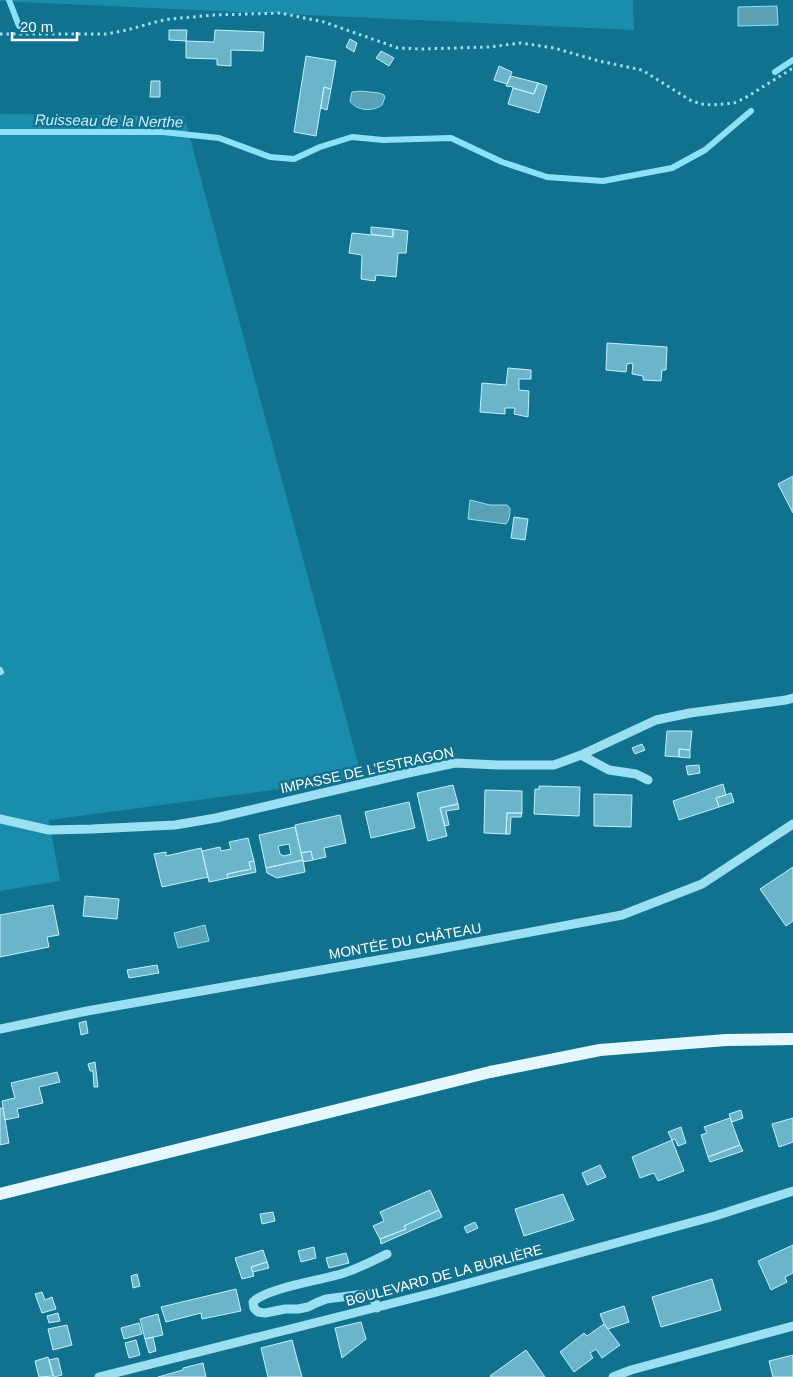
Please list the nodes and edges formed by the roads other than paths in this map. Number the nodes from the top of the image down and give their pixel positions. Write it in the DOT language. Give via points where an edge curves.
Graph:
graph roads {
  1 [pos="793,698"];
  2 [pos="581,755"];
  3 [pos="648,780"];
  4 [pos="0,819"];
  5 [pos="793,824"];
  6 [pos="0,1029"];
  7 [pos="793,1039"];
  8 [pos="793,1191"];
  9 [pos="0,1194"];
  10 [pos="387,1254"];
  11 [pos="377,1308"];
  12 [pos="793,1326"];
  13 [pos="99,1377"];
  14 [pos="613,1377"];
  1 -- 2 [label="street, IMPASSE DE L’ESTRAGON" via="656,720"];
  2 -- 3 [label="street" via="609,770 636,774"];
  2 -- 4 [label="street, IMPASSE DE L’ESTRAGON" via="554,765 455,763 175,825 49,830"];
  5 -- 6 [label="street, MONTÉE DU CHÂTEAU" via="702,884 622,915"];
  7 -- 9 [label="main road" via="726,1040 600,1050 490,1072"];
  8 -- 11 [label="street, BOULEVARD DE LA BURLIÈRE" via="715,1216"];
  10 -- 11 [label="street" via="354,1270 271,1292 253,1302 258,1312 265,1313 308,1307 326,1299 372,1293"];
  11 -- 13 [label="street, BOULEVARD DE LA BURLIÈRE"];
  12 -- 14 [label="street"];
}
